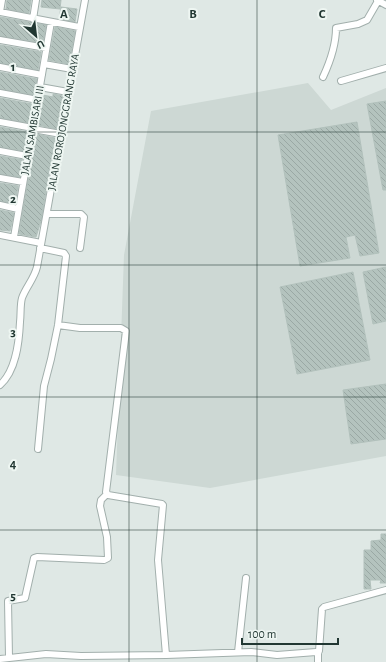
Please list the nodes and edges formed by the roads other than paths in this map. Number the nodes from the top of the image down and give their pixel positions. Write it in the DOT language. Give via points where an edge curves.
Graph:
graph roads {
  1 [pos="2,0"];
  2 [pos="36,0"];
  3 [pos="85,0"];
  4 [pos="377,0"];
  5 [pos="386,5"];
  6 [pos="0,12"];
  7 [pos="33,19"];
  8 [pos="51,22"];
  9 [pos="79,27"];
  10 [pos="0,40"];
  11 [pos="46,48"];
  12 [pos="44,64"];
  13 [pos="0,67"];
  14 [pos="386,68"];
  15 [pos="72,69"];
  16 [pos="42,75"];
  17 [pos="323,77"];
  18 [pos="341,81"];
  19 [pos="40,87"];
  20 [pos="68,92"];
  21 [pos="0,93"];
  22 [pos="38,100"];
  23 [pos="0,122"];
  24 [pos="33,129"];
  25 [pos="61,134"];
  26 [pos="0,151"];
  27 [pos="27,156"];
  28 [pos="0,178"];
  29 [pos="23,182"];
  30 [pos="0,205"];
  31 [pos="18,209"];
  32 [pos="47,214"];
  33 [pos="0,235"];
  34 [pos="14,237"];
  35 [pos="41,246"];
  36 [pos="80,248"];
  37 [pos="58,325"];
  38 [pos="0,385"];
  39 [pos="38,449"];
  40 [pos="107,494"];
  41 [pos="246,578"];
  42 [pos="386,590"];
  43 [pos="238,652"];
  44 [pos="318,652"];
  45 [pos="166,655"];
  46 [pos="277,655"];
  47 [pos="8,657"];
  48 [pos="0,659"];
  49 [pos="276,662"];
  50 [pos="318,662"];
  1 -- 6 [label="street"];
  2 -- 7 [label="street"];
  3 -- 9 [label="street, JALAN ROROJONGGRANG RAYA"];
  4 -- 5 [label="street"];
  4 -- 17 [label="street" via="367,20 336,28 334,46"];
  6 -- 7 [label="street"];
  7 -- 8 [label="street"];
  8 -- 9 [label="street"];
  8 -- 11 [label="street, JALAN SAMBISARI III"];
  9 -- 15 [label="street, JALAN ROROJONGGRANG RAYA"];
  10 -- 11 [label="street"];
  11 -- 12 [label="street, JALAN SAMBISARI III"];
  12 -- 15 [label="street"];
  12 -- 16 [label="street, JALAN SAMBISARI III"];
  13 -- 16 [label="street"];
  14 -- 18 [label="street"];
  15 -- 20 [label="street, JALAN ROROJONGGRANG RAYA"];
  16 -- 19 [label="street, JALAN SAMBISARI III"];
  19 -- 20 [label="street"];
  19 -- 22 [label="street, JALAN SAMBISARI III"];
  20 -- 25 [label="street, JALAN ROROJONGGRANG RAYA"];
  21 -- 22 [label="street"];
  22 -- 24 [label="street, JALAN SAMBISARI III"];
  23 -- 24 [label="street"];
  24 -- 25 [label="street"];
  24 -- 27 [label="street, JALAN SAMBISARI III"];
  25 -- 32 [label="street, JALAN ROROJONGGRANG RAYA"];
  26 -- 27 [label="street"];
  27 -- 29 [label="street, JALAN SAMBISARI III"];
  28 -- 29 [label="street"];
  29 -- 31 [label="street, JALAN SAMBISARI III"];
  30 -- 31 [label="street"];
  31 -- 34 [label="street, JALAN SAMBISARI III"];
  32 -- 35 [label="street, JALAN ROROJONGGRANG RAYA"];
  32 -- 36 [label="street" via="83,215"];
  33 -- 34 [label="street"];
  34 -- 35 [label="street"];
  35 -- 37 [label="street" via="66,256"];
  35 -- 38 [label="street, JALAN ROROJONGGRANG RAYA" via="36,274 22,297 16,354 10,372"];
  37 -- 39 [label="street" via="44,386"];
  37 -- 40 [label="street" via="121,328 126,331"];
  40 -- 45 [label="street" via="163,505 158,560"];
  40 -- 47 [label="street" via="101,500 100,506 107,537 108,558 34,558 25,598 8,601"];
  41 -- 43 [label="street"];
  42 -- 44 [label="street" via="324,607"];
  43 -- 45 [label="street"];
  43 -- 46 [label="street"];
  44 -- 46 [label="street"];
  44 -- 50 [label="street"];
  45 -- 47 [label="street" via="46,654"];
  46 -- 49 [label="street"];
  47 -- 48 [label="street"];
}
